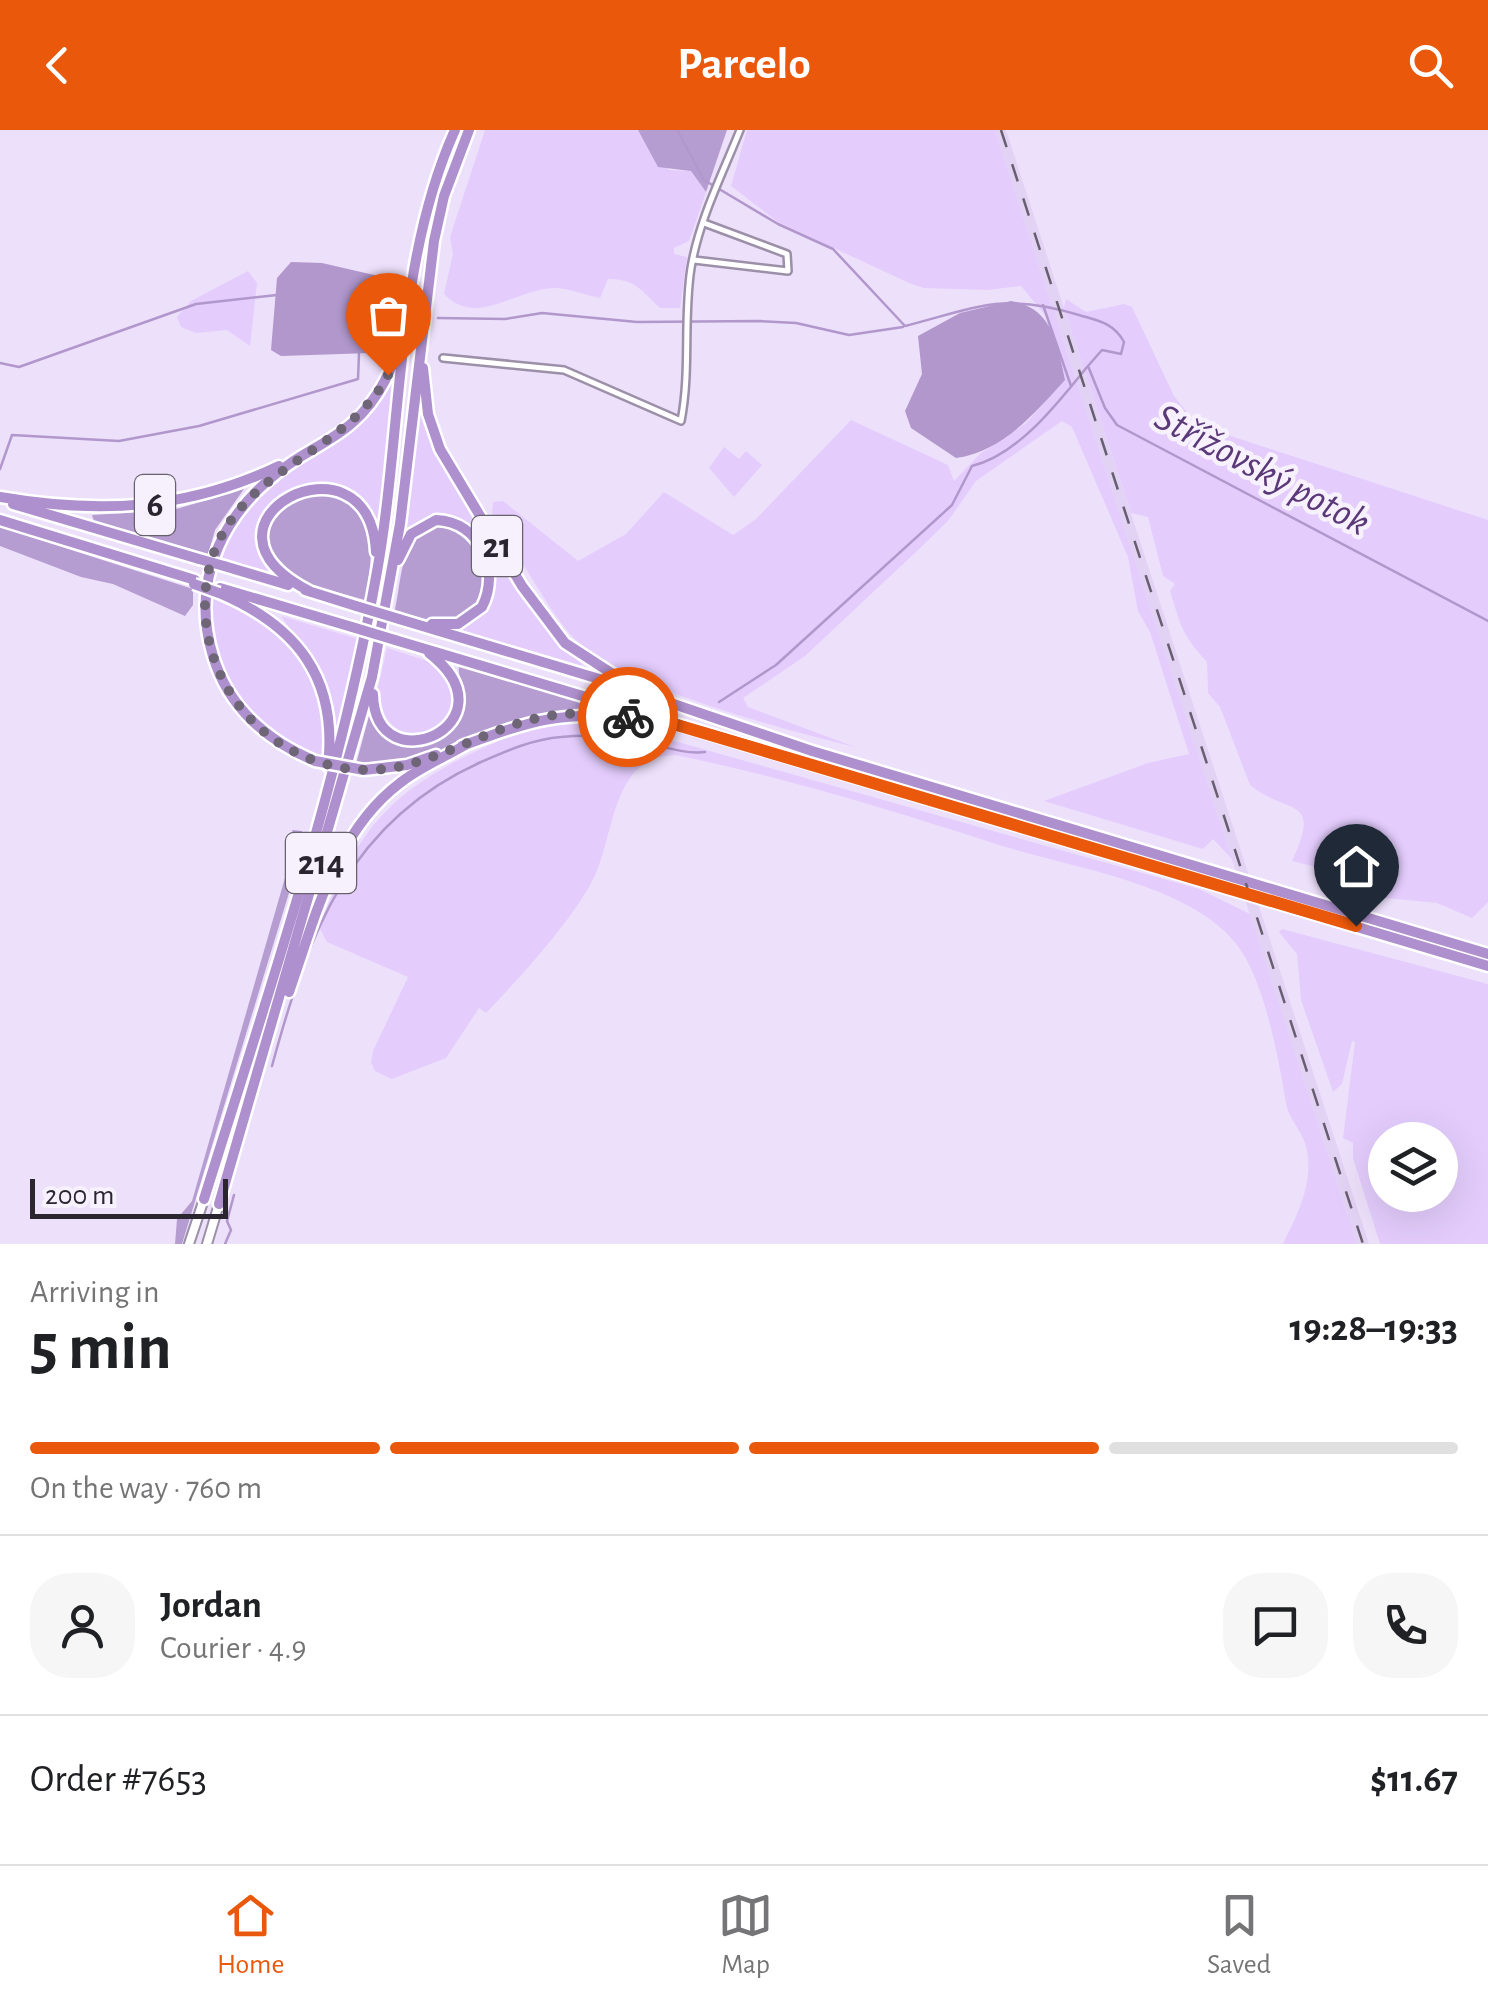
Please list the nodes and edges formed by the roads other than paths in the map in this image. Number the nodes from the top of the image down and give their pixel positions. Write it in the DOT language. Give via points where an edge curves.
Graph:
graph roads {
  1 [pos="455,130"];
  2 [pos="469,130"];
  3 [pos="740,130"];
  4 [pos="704,222"];
  5 [pos="692,260"];
  6 [pos="414,281"];
  7 [pos="421,346"];
  8 [pos="443,358"];
  9 [pos="302,455"];
  10 [pos="0,499"];
  11 [pos="0,520"];
  12 [pos="376,579"];
  13 [pos="391,580"];
  14 [pos="219,590"];
  15 [pos="311,592"];
  16 [pos="399,619"];
  17 [pos="425,649"];
  18 [pos="372,676"];
  19 [pos="697,711"];
  20 [pos="670,723"];
  21 [pos="467,744"];
  22 [pos="325,795"];
  23 [pos="1488,954"];
  24 [pos="1488,966"];
  25 [pos="266,1048"];
  26 [pos="204,1199"];
  27 [pos="219,1204"];
  28 [pos="189,1244"];
  29 [pos="207,1244"];
  1 -- 6 [label="highway" via="427,208"];
  2 -- 7 [label="highway, 21" via="439,212"];
  3 -- 4 [label="street"];
  4 -- 5 [label="street"];
  4 -- 5 [label="street" via="787,254 788,271"];
  5 -- 8 [label="street" via="681,421 561,369"];
  6 -- 9 [label="highway" via="399,346 379,392 353,423"];
  6 -- 12 [label="highway, 214"];
  7 -- 13 [label="highway, 214"];
  7 -- 19 [label="highway, 21" via="428,414 440,448 545,621 599,668"];
  9 -- 10 [label="highway, 6" via="225,489 164,504 91,508"];
  9 -- 21 [label="highway, bridge" via="255,491 214,553 206,598 217,669 258,727 315,761 364,770 407,765"];
  10 -- 15 [label="highway, 6, bridge"];
  11 -- 14 [label="highway, 6, bridge"];
  12 -- 15 [label="highway, 6" via="373,529 360,506 337,491 312,487 277,504 261,540 270,566"];
  12 -- 22 [label="highway, 214"];
  13 -- 16 [label="highway, 6" via="411,534 436,520 471,533 489,567 486,599 468,620 440,625"];
  13 -- 18 [label="highway, 214"];
  14 -- 17 [label="highway, 6, bridge"];
  14 -- 22 [label="highway, 6" via="276,624 315,672 330,725"];
  15 -- 16 [label="highway, 6, bridge"];
  16 -- 19 [label="highway, 6"];
  17 -- 18 [label="highway" via="452,673 459,690 456,715 439,734 409,740 388,733 374,710"];
  17 -- 20 [label="highway, 6"];
  18 -- 25 [label="highway, 214"];
  19 -- 23 [label="highway, 6" via="812,752"];
  20 -- 21 [label="highway" via="560,714"];
  20 -- 24 [label="highway"];
  21 -- 25 [label="highway" via="413,774 354,833"];
  22 -- 26 [label="highway, 214"];
  25 -- 27 [label="highway, 214"];
  26 -- 28 [label="main road, 214"];
  27 -- 29 [label="main road, 214"];
}
